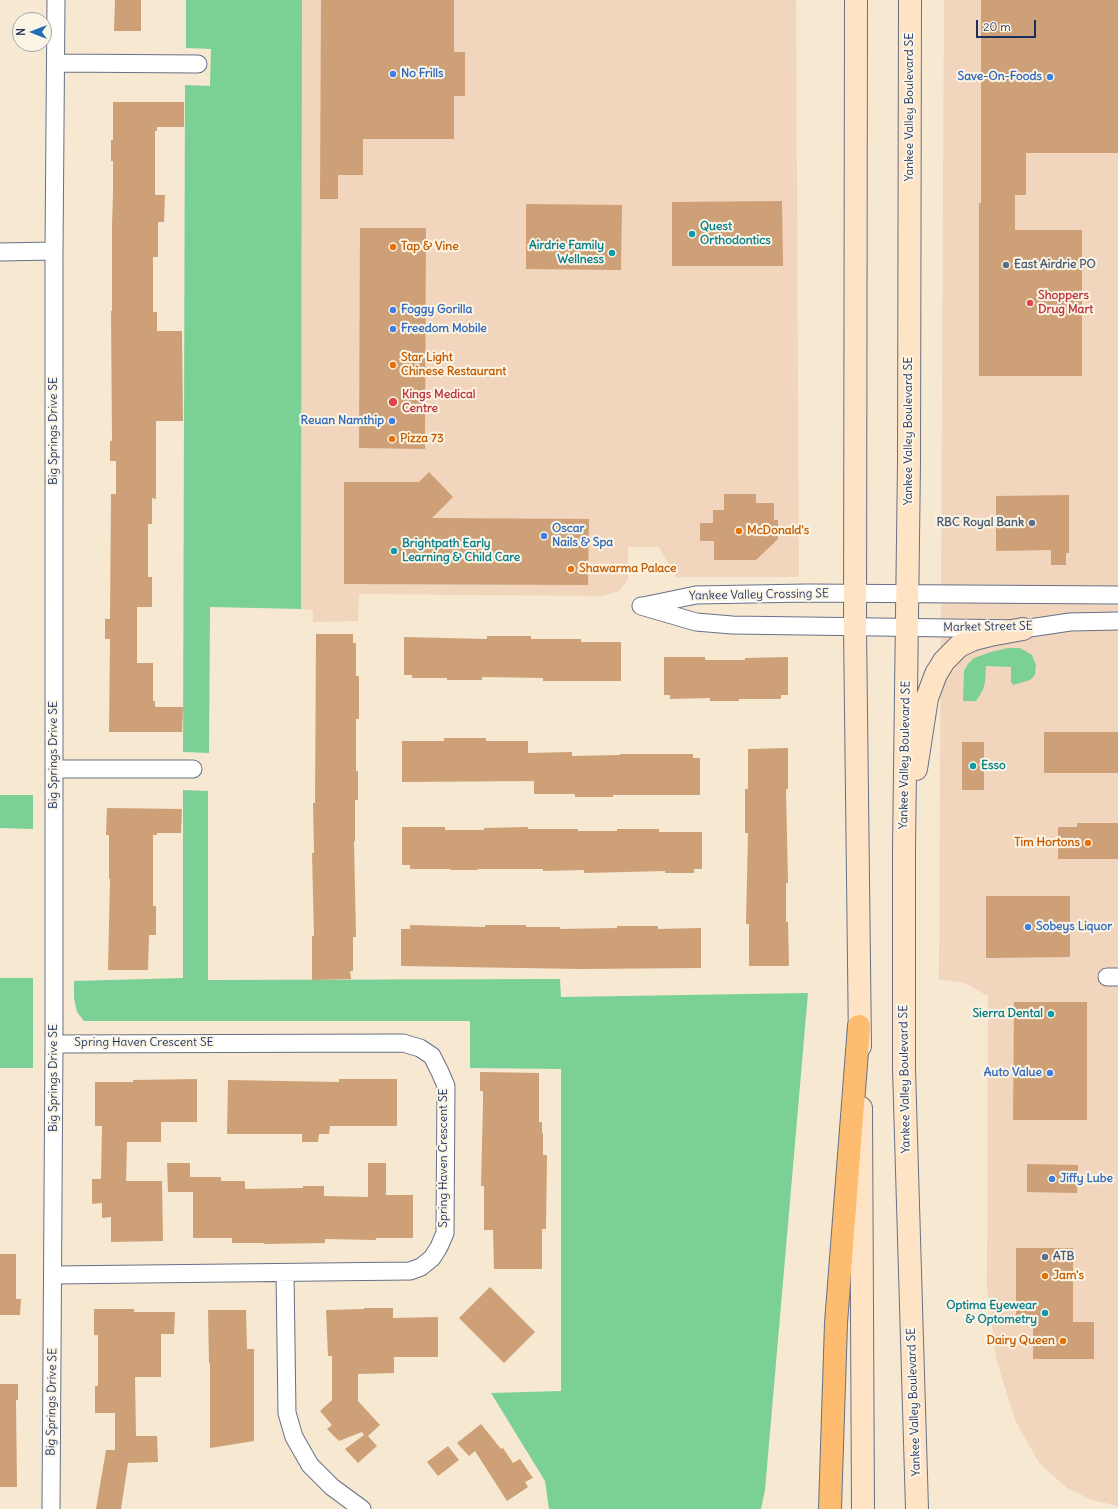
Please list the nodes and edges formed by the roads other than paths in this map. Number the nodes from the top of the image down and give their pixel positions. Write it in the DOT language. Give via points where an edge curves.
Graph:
graph roads {
  1 [pos="56,0"];
  2 [pos="856,0"];
  3 [pos="910,0"];
  4 [pos="917,0"];
  5 [pos="910,47"];
  6 [pos="56,63"];
  7 [pos="198,64"];
  8 [pos="54,251"];
  9 [pos="0,252"];
  10 [pos="855,594"];
  11 [pos="907,594"];
  12 [pos="1118,595"];
  13 [pos="1118,621"];
  14 [pos="855,627"];
  15 [pos="906,628"];
  16 [pos="1023,630"];
  17 [pos="54,769"];
  18 [pos="193,769"];
  19 [pos="904,847"];
  20 [pos="859,1026"];
  21 [pos="54,1044"];
  22 [pos="285,1273"];
  23 [pos="53,1275"];
  24 [pos="51,1509"];
  25 [pos="362,1509"];
  26 [pos="830,1509"];
  27 [pos="863,1509"];
  28 [pos="917,1509"];
  1 -- 6 [label="street, Big Springs Drive SE"];
  2 -- 10 [label="main road"];
  3 -- 5 [label="main road, Yankee Valley Boulevard SE"];
  4 -- 5 [label="main road"];
  5 -- 11 [label="main road, Yankee Valley Boulevard SE" via="910,446"];
  6 -- 7 [label="street"];
  6 -- 8 [label="street, Big Springs Drive SE"];
  8 -- 9 [label="street"];
  8 -- 17 [label="street, Big Springs Drive SE"];
  10 -- 11 [label="street, Yankee Valley Crossing SE"];
  10 -- 14 [label="main road"];
  10 -- 14 [label="street, Yankee Valley Crossing SE" via="696,595 641,606 696,622"];
  11 -- 12 [label="street"];
  11 -- 15 [label="main road, Yankee Valley Boulevard SE"];
  13 -- 16 [label="street, Market Street SE" via="1070,622"];
  14 -- 15 [label="street, Yankee Valley Crossing SE"];
  14 -- 20 [label="main road"];
  15 -- 16 [label="street, Market Street SE"];
  15 -- 19 [label="main road, Yankee Valley Boulevard SE"];
  16 -- 19 [label="main road" via="974,639 959,646 944,661 936,674 927,698"];
  17 -- 18 [label="street"];
  17 -- 21 [label="street, Big Springs Drive SE"];
  19 -- 28 [label="main road, Yankee Valley Boulevard SE" via="904,1069"];
  20 -- 26 [label="highway" via="836,1323"];
  20 -- 27 [label="main road"];
  21 -- 22 [label="street, Spring Haven Crescent SE" via="403,1043 420,1048 432,1056 446,1086 444,1233 432,1258 421,1267 410,1271"];
  21 -- 23 [label="street, Big Springs Drive SE"];
  22 -- 23 [label="street, Spring Haven Crescent SE"];
  22 -- 25 [label="street" via="287,1413 294,1438 310,1465 332,1487"];
  23 -- 24 [label="street, Big Springs Drive SE"];
}
